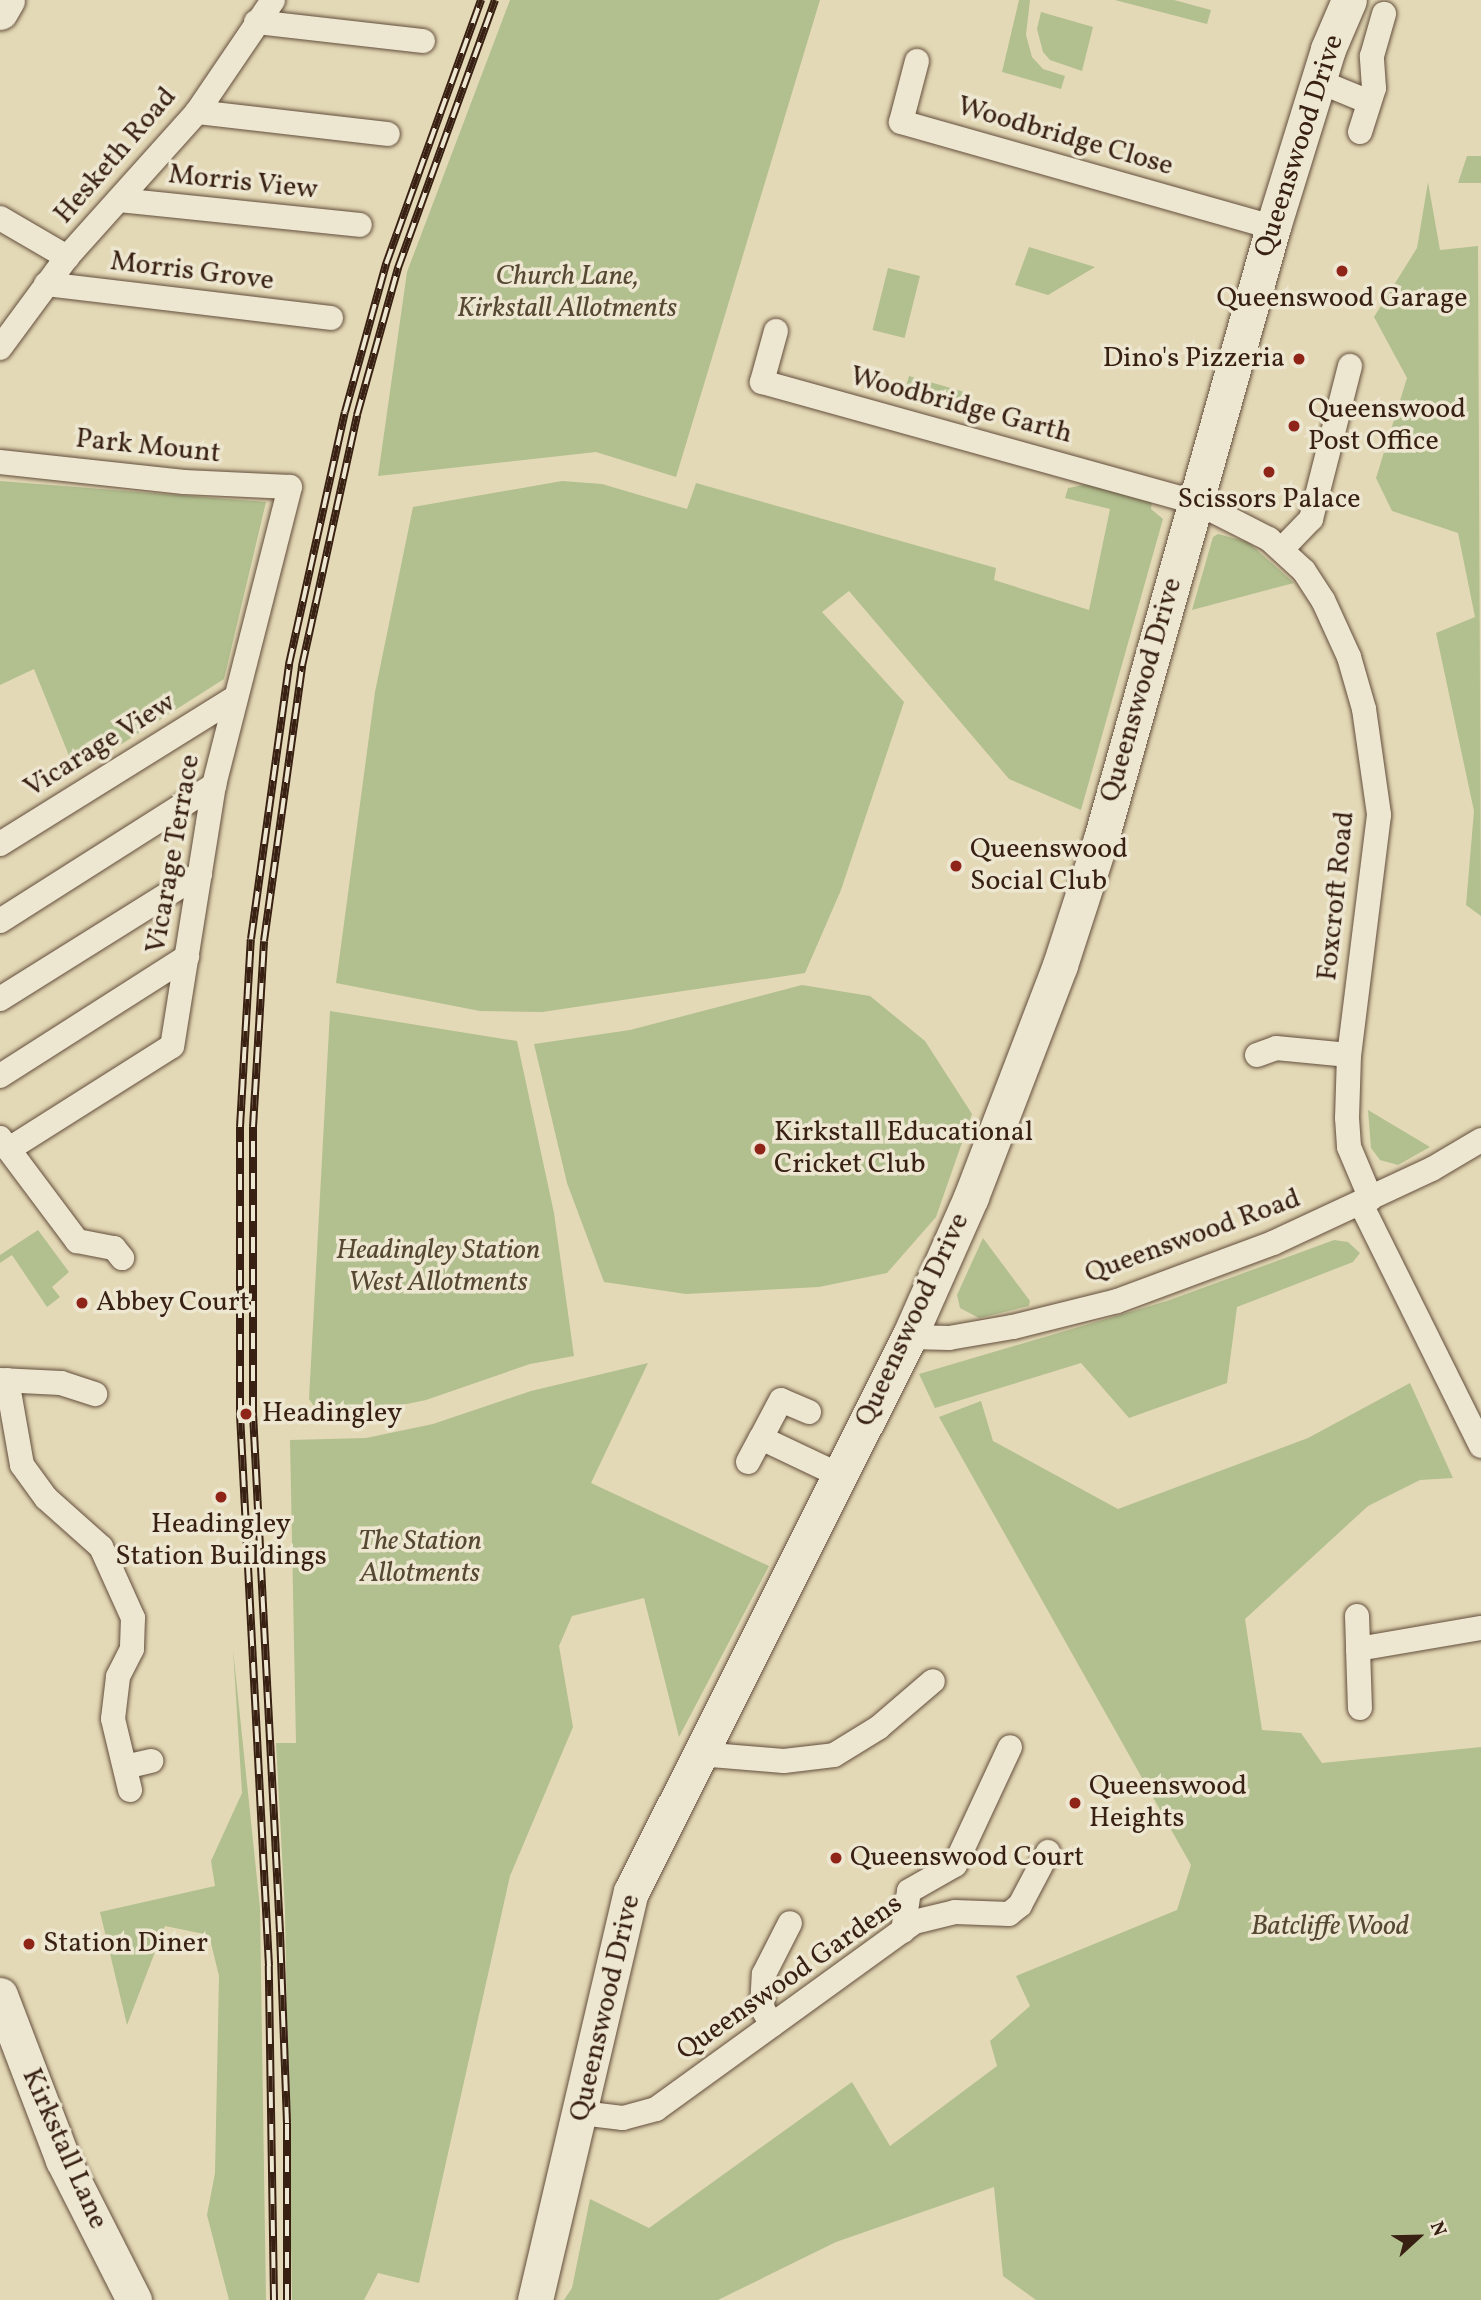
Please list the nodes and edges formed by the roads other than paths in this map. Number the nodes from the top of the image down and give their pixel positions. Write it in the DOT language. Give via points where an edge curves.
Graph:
graph roads {
  1 [pos="7,0"];
  2 [pos="273,0"];
  3 [pos="1349,0"];
  4 [pos="0,12"];
  5 [pos="1384,14"];
  6 [pos="256,22"];
  7 [pos="423,41"];
  8 [pos="916,61"];
  9 [pos="1318,81"];
  10 [pos="1369,102"];
  11 [pos="197,112"];
  12 [pos="1360,132"];
  13 [pos="388,134"];
  14 [pos="120,200"];
  15 [pos="0,218"];
  16 [pos="360,225"];
  17 [pos="1273,227"];
  18 [pos="67,257"];
  19 [pos="46,285"];
  20 [pos="331,318"];
  21 [pos="776,331"];
  22 [pos="0,348"];
  23 [pos="1350,366"];
  24 [pos="0,462"];
  25 [pos="290,487"];
  26 [pos="1196,502"];
  27 [pos="1282,550"];
  28 [pos="233,699"];
  29 [pos="214,785"];
  30 [pos="0,844"];
  31 [pos="200,874"];
  32 [pos="0,921"];
  33 [pos="187,957"];
  34 [pos="0,999"];
  35 [pos="1257,1055"];
  36 [pos="1349,1055"];
  37 [pos="0,1076"];
  38 [pos="1481,1140"];
  39 [pos="10,1157"];
  40 [pos="1366,1201"];
  41 [pos="122,1258"];
  42 [pos="909,1337"];
  43 [pos="3,1380"];
  44 [pos="95,1394"];
  45 [pos="809,1412"];
  46 [pos="761,1437"];
  47 [pos="1481,1446"];
  48 [pos="748,1462"];
  49 [pos="839,1475"];
  50 [pos="1357,1616"];
  51 [pos="1481,1628"];
  52 [pos="1358,1649"];
  53 [pos="933,1681"];
  54 [pos="1360,1708"];
  55 [pos="1010,1747"];
  56 [pos="699,1754"];
  57 [pos="151,1761"];
  58 [pos="1048,1852"];
  59 [pos="790,1923"];
  60 [pos="902,1931"];
  61 [pos="0,1995"];
  62 [pos="772,2025"];
  63 [pos="581,2113"];
  64 [pos="134,2300"];
  65 [pos="535,2300"];
  1 -- 4 [label="street"];
  2 -- 6 [label="street, Hesketh Road"];
  3 -- 9 [label="street, Queenswood Drive"];
  5 -- 10 [label="street" via="1372,56 1374,88"];
  6 -- 7 [label="street"];
  6 -- 11 [label="street, Hesketh Road"];
  8 -- 17 [label="street, Woodbridge Close" via="901,122"];
  9 -- 10 [label="street"];
  9 -- 17 [label="street, Queenswood Drive"];
  10 -- 12 [label="street"];
  11 -- 13 [label="street"];
  11 -- 14 [label="street, Hesketh Road"];
  14 -- 16 [label="street, Morris View"];
  14 -- 18 [label="street, Hesketh Road"];
  15 -- 18 [label="street"];
  17 -- 26 [label="street, Queenswood Drive"];
  18 -- 19 [label="street, Hesketh Road"];
  19 -- 20 [label="street, Morris Grove"];
  19 -- 22 [label="street, Hesketh Road"];
  21 -- 26 [label="street, Woodbridge Garth" via="762,382"];
  23 -- 27 [label="street" via="1311,519"];
  24 -- 25 [label="street, Park Mount" via="184,482"];
  25 -- 28 [label="street, Vicarage Terrace"];
  26 -- 27 [label="street, Foxcroft Road" via="1253,529"];
  26 -- 42 [label="street, Queenswood Drive" via="1073,927 971,1197"];
  27 -- 36 [label="street, Foxcroft Road" via="1304,571 1336,626 1360,696 1371,754 1379,815"];
  28 -- 29 [label="street, Vicarage Terrace"];
  28 -- 30 [label="street, Vicarage View"];
  29 -- 31 [label="street, Vicarage Terrace"];
  29 -- 32 [label="street"];
  31 -- 33 [label="street, Vicarage Terrace"];
  31 -- 34 [label="street"];
  33 -- 37 [label="street"];
  33 -- 39 [label="street, Vicarage Terrace" via="172,1046"];
  35 -- 36 [label="street" via="1276,1048"];
  36 -- 40 [label="street, Foxcroft Road" via="1349,1147"];
  38 -- 40 [label="street, Queenswood Road"];
  39 -- 41 [label="street" via="78,1241 114,1248"];
  40 -- 42 [label="street, Queenswood Road" via="1273,1244 1117,1301 1000,1330 949,1338"];
  40 -- 47 [label="street, Foxcroft Road"];
  42 -- 49 [label="street, Queenswood Drive"];
  43 -- 44 [label="street" via="61,1383"];
  43 -- 57 [label="street" via="22,1465 46,1498 100,1547 133,1618 132,1649 118,1677 113,1719 128,1778"];
  45 -- 46 [label="street" via="781,1400"];
  46 -- 48 [label="street"];
  46 -- 49 [label="street"];
  49 -- 56 [label="street, Queenswood Drive"];
  50 -- 52 [label="street"];
  51 -- 52 [label="street"];
  52 -- 54 [label="street"];
  53 -- 56 [label="street" via="878,1728 834,1755 784,1761"];
  55 -- 60 [label="street" via="955,1865 909,1891"];
  56 -- 63 [label="street, Queenswood Drive" via="631,1892"];
  58 -- 60 [label="street, Queenswood Gardens" via="1020,1905 1010,1914 954,1912 914,1922"];
  59 -- 62 [label="street" via="764,1974 762,2008"];
  60 -- 62 [label="street, Queenswood Gardens"];
  61 -- 64 [label="street, Kirkstall Lane" via="63,2160"];
  62 -- 63 [label="street, Queenswood Gardens" via="640,2116"];
  63 -- 65 [label="street, Queenswood Drive"];
}
